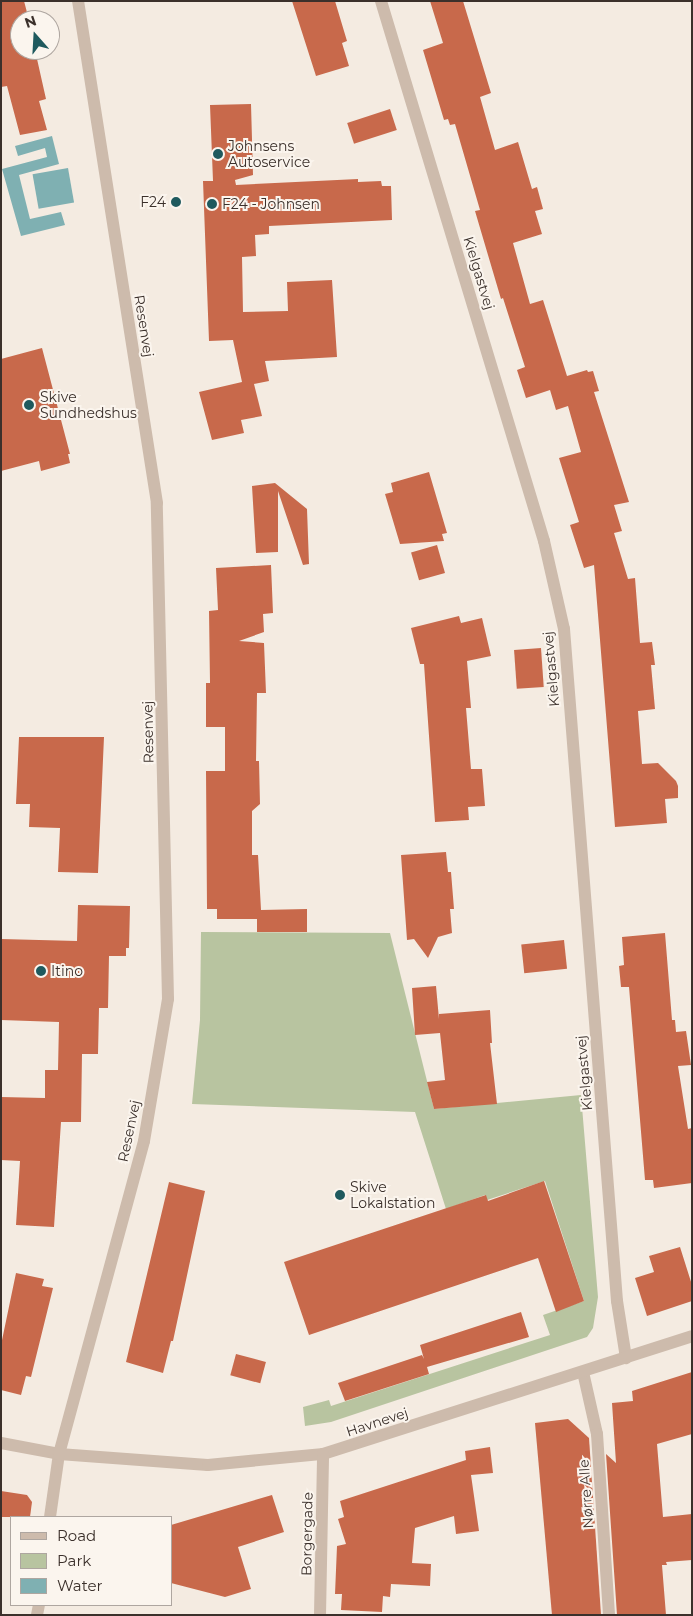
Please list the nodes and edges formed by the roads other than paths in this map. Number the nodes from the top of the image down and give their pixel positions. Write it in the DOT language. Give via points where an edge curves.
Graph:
graph roads {
  1 [pos="78,1"];
  2 [pos="382,1"];
  3 [pos="692,1336"];
  4 [pos="626,1358"];
  5 [pos="583,1372"];
  6 [pos="1,1443"];
  7 [pos="59,1454"];
  8 [pos="323,1454"];
  9 [pos="50,1516"];
  10 [pos="320,1615"];
  11 [pos="609,1615"];
  1 -- 7 [label="street, Resenvej" via="157,503 168,999 144,1141"];
  2 -- 4 [label="street, Kielgastvej" via="541,532 564,629 617,1301"];
  3 -- 4 [label="street, Havnevej"];
  4 -- 5 [label="street, Havnevej"];
  5 -- 8 [label="street, Havnevej"];
  5 -- 11 [label="street, Nørre Alle" via="597,1434"];
  6 -- 7 [label="street, Havnevej"];
  7 -- 8 [label="street, Havnevej" via="208,1465"];
  7 -- 9 [label="street, Resenvej"];
  8 -- 10 [label="street, Borgergade"];
}
